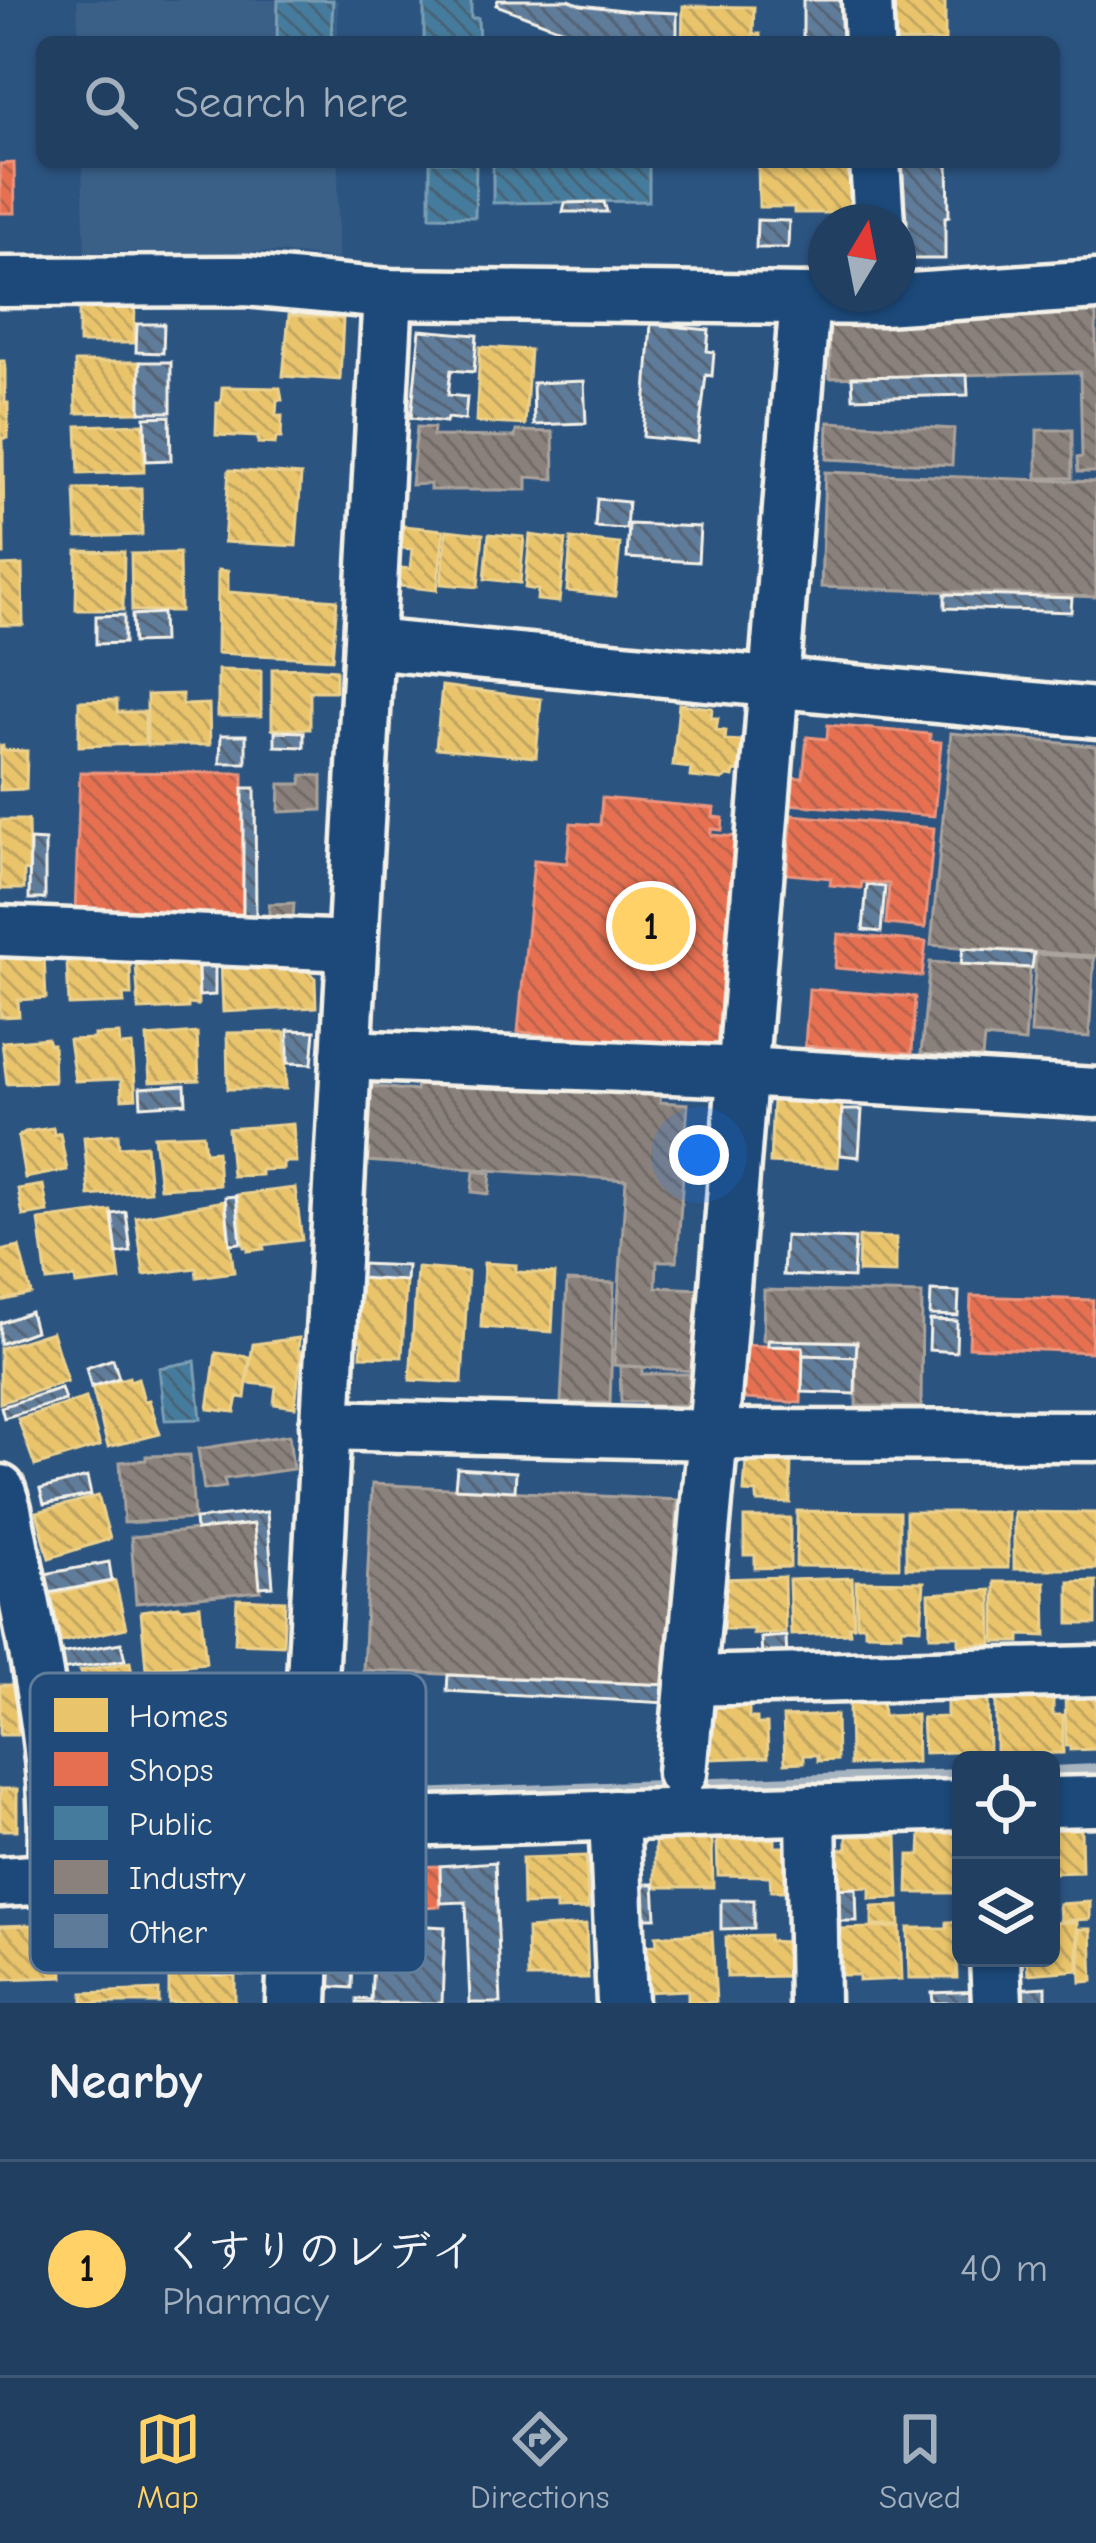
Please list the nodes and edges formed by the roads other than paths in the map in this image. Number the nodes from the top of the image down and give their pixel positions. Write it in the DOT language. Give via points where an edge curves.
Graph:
graph roads {
  1 [pos="867,0"];
  2 [pos="869,36"];
  3 [pos="875,168"];
  4 [pos="877,204"];
  5 [pos="0,282"];
  6 [pos="1096,285"];
  7 [pos="388,294"];
  8 [pos="916,295"];
  9 [pos="805,299"];
  10 [pos="808,299"];
  11 [pos="369,644"];
  12 [pos="774,681"];
  13 [pos="1096,713"];
  14 [pos="0,931"];
  15 [pos="352,946"];
  16 [pos="346,1055"];
  17 [pos="742,1072"];
  18 [pos="1096,1093"];
  19 [pos="325,1425"];
  20 [pos="713,1435"];
  21 [pos="1096,1436"];
  22 [pos="0,1490"];
  23 [pos="1096,1671"];
  24 [pos="37,1673"];
  25 [pos="312,1673"];
  26 [pos="690,1682"];
  27 [pos="682,1773"];
  28 [pos="1096,1801"];
  29 [pos="1060,1802"];
  30 [pos="952,1805"];
  31 [pos="811,1809"];
  32 [pos="614,1815"];
  33 [pos="426,1821"];
  34 [pos="30,1880"];
  35 [pos="0,1882"];
  36 [pos="995,1967"];
  37 [pos="298,1973"];
  38 [pos="297,2003"];
  39 [pos="622,2003"];
  40 [pos="814,2003"];
  41 [pos="997,2003"];
  1 -- 2 [label="street"];
  3 -- 4 [label="street"];
  5 -- 7 [label="street" via="246,281"];
  6 -- 8 [label="street"];
  7 -- 9 [label="street"];
  7 -- 11 [label="street"];
  9 -- 10 [label="street"];
  9 -- 12 [label="street"];
  11 -- 12 [label="street"];
  11 -- 15 [label="street"];
  12 -- 13 [label="street"];
  12 -- 17 [label="street"];
  14 -- 15 [label="street"];
  15 -- 16 [label="street"];
  16 -- 17 [label="street"];
  16 -- 19 [label="street"];
  17 -- 18 [label="street"];
  17 -- 20 [label="street"];
  19 -- 20 [label="street"];
  19 -- 25 [label="street"];
  20 -- 21 [label="street"];
  20 -- 26 [label="street"];
  22 -- 24 [label="street"];
  23 -- 26 [label="street"];
  26 -- 27 [label="street"];
  28 -- 29 [label="street"];
  30 -- 31 [label="street"];
  31 -- 32 [label="street"];
  31 -- 40 [label="street"];
  32 -- 33 [label="street"];
  32 -- 39 [label="street"];
  34 -- 35 [label="street"];
  36 -- 41 [label="street"];
  37 -- 38 [label="street"];
}
